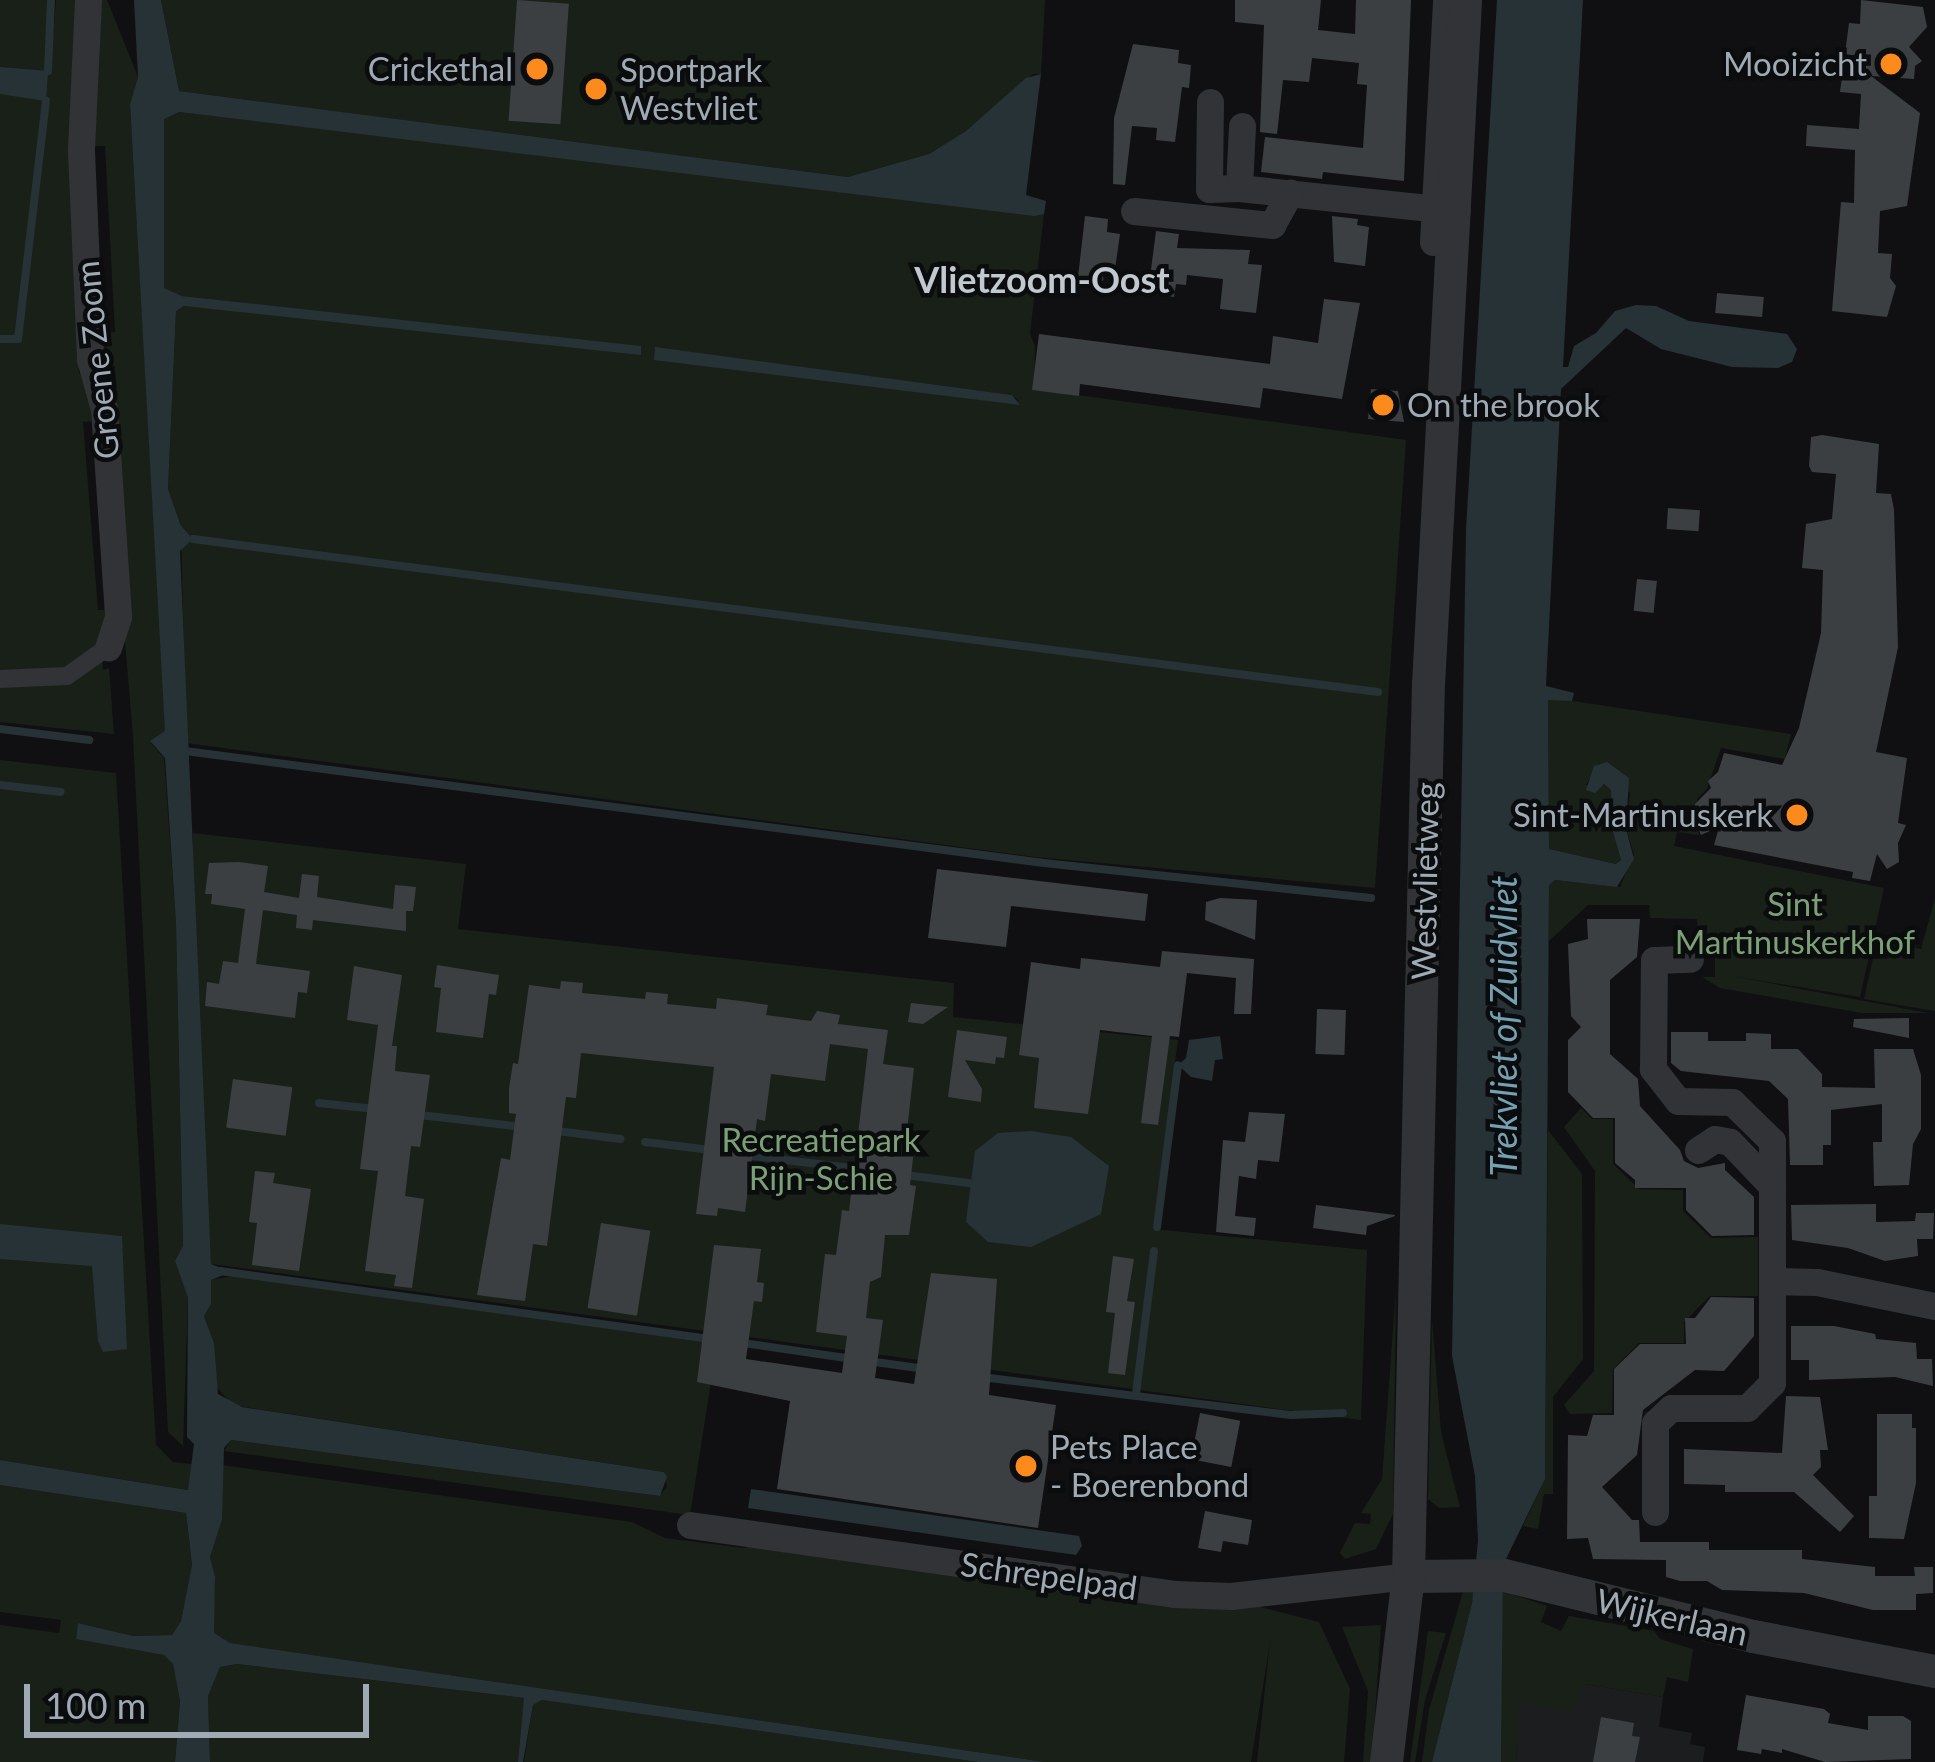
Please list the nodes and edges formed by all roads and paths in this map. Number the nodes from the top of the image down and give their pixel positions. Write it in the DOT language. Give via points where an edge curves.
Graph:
graph roads {
  1 [pos="88,0"];
  2 [pos="1446,0"];
  3 [pos="1465,0"];
  4 [pos="1210,103"];
  5 [pos="1242,126"];
  6 [pos="1239,188"];
  7 [pos="1209,189"];
  8 [pos="1290,194"];
  9 [pos="1445,210"];
  10 [pos="1134,212"];
  11 [pos="1207,218"];
  12 [pos="1433,242"];
  13 [pos="108,646"];
  14 [pos="0,679"];
  15 [pos="1690,959"];
  16 [pos="1699,1150"];
  17 [pos="1772,1186"];
  18 [pos="1772,1281"];
  19 [pos="1935,1306"];
  20 [pos="1655,1512"];
  21 [pos="690,1525"];
  22 [pos="1408,1576"];
  23 [pos="1935,1671"];
  24 [pos="1386,1762"];
  1 -- 13 [label="street, Groene Zoom" via="81,151 90,359 104,410 118,617"];
  2 -- 9 [label="street, Westvlietweg"];
  3 -- 9 [label="street, Westvlietweg"];
  4 -- 7 [label="street"];
  5 -- 6 [label="street"];
  6 -- 7 [label="street"];
  6 -- 8 [label="street"];
  7 -- 11 [label="street"];
  8 -- 9 [label="street"];
  8 -- 11 [label="street" via="1272,225"];
  9 -- 12 [label="street, Westvlietweg"];
  9 -- 22 [label="street, Westvlietweg"];
  10 -- 11 [label="street"];
  13 -- 14 [label="street" via="67,676"];
  15 -- 17 [label="street" via="1654,960 1653,1070 1678,1101 1732,1102 1772,1141"];
  16 -- 17 [label="street" via="1715,1139 1730,1142"];
  17 -- 18 [label="street"];
  18 -- 19 [label="street"];
  18 -- 20 [label="street" via="1772,1383 1747,1408 1670,1408 1655,1423"];
  21 -- 22 [label="street, Schrepelpad" via="1174,1594 1231,1596"];
  22 -- 23 [label="street, Wijkerlaan" via="1489,1574"];
  22 -- 24 [label="street, Westvlietweg"];
}
